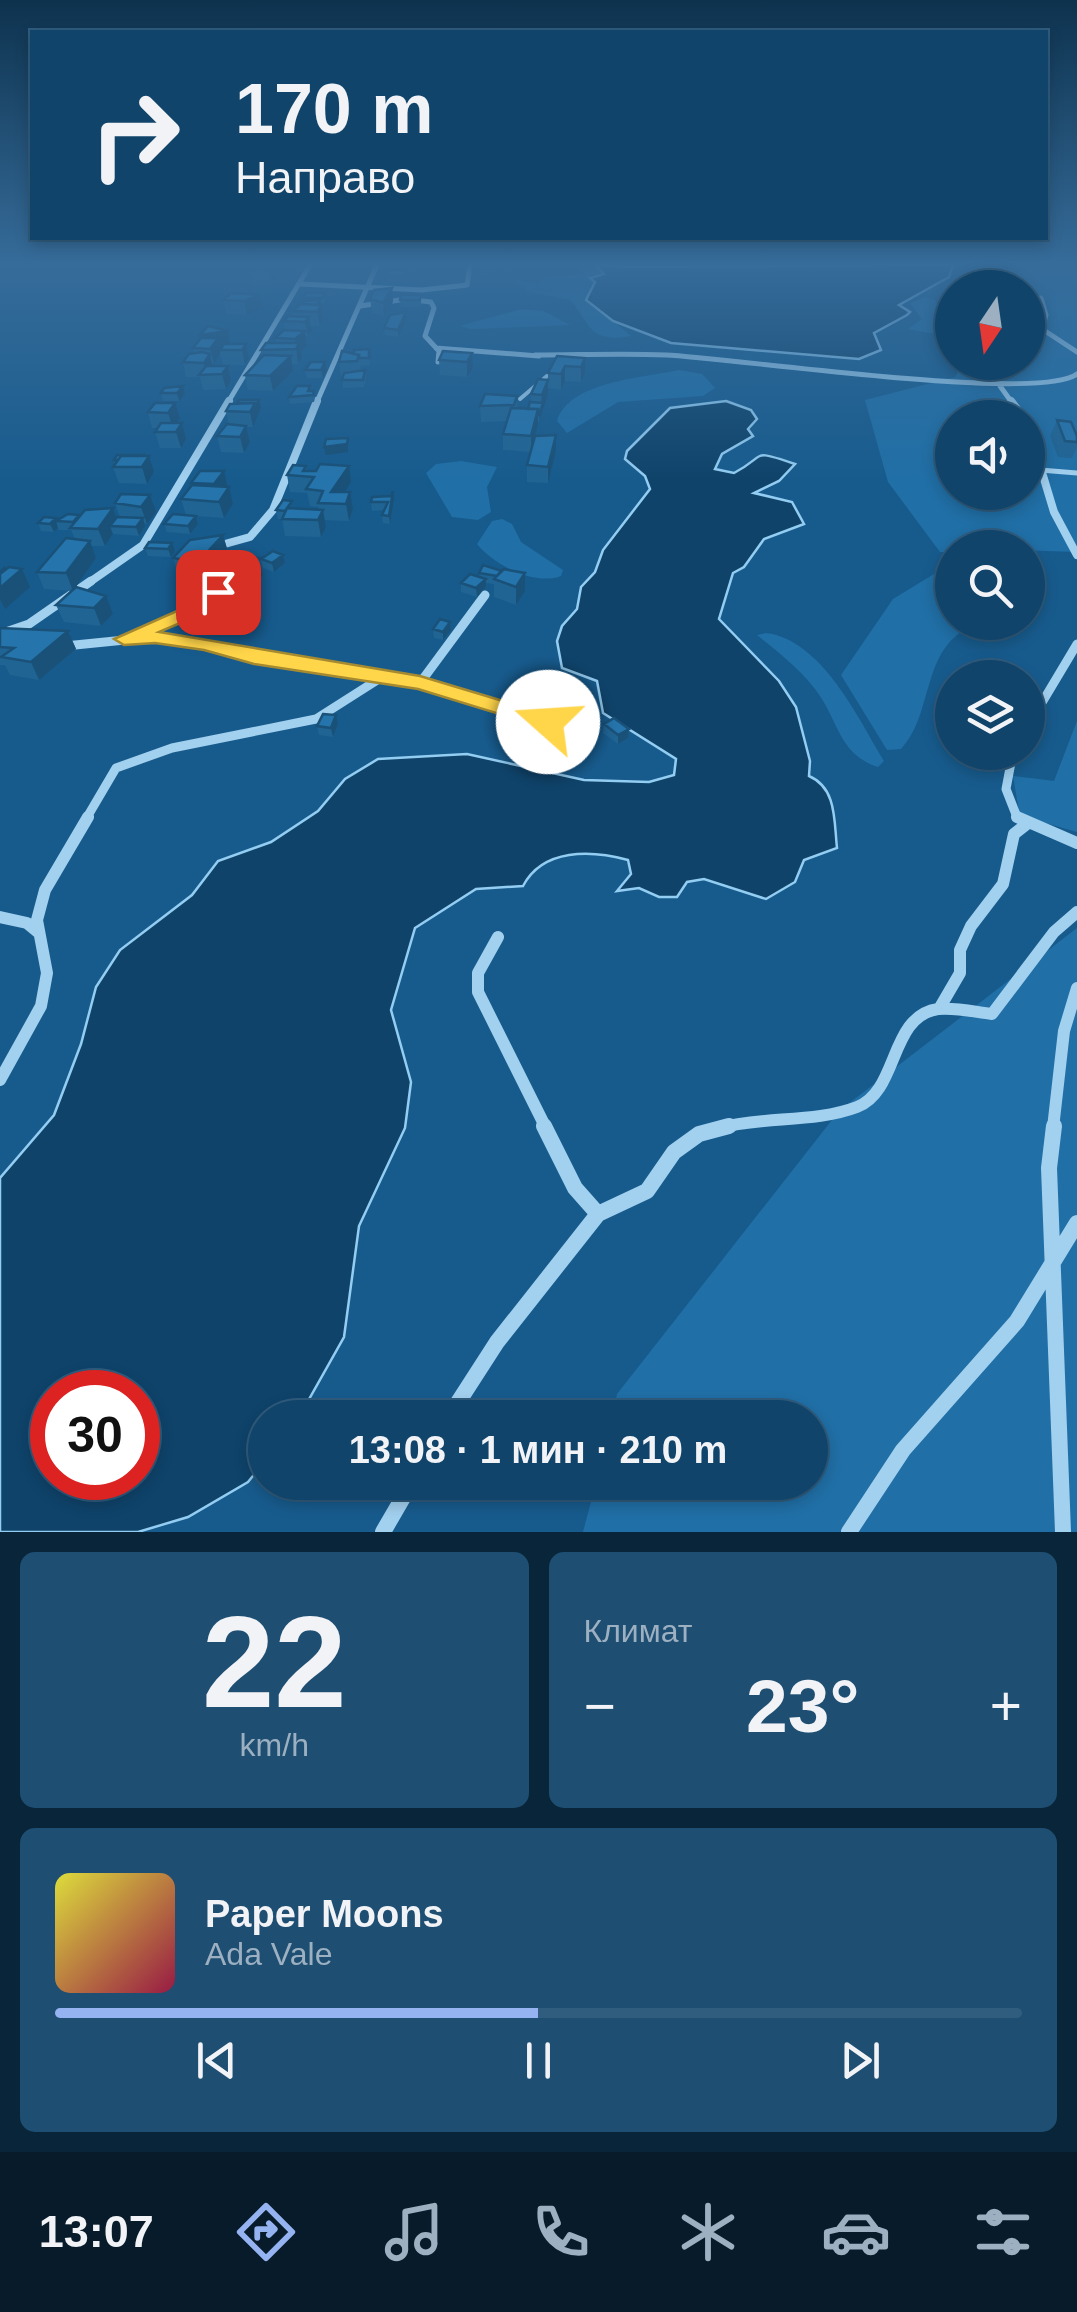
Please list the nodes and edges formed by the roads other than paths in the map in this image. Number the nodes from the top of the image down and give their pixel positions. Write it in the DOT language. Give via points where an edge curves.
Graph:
graph roads {
  1 [pos="269,336"];
  2 [pos="343,336"];
  3 [pos="427,336"];
  4 [pos="1053,336"];
  5 [pos="436,348"];
  6 [pos="596,352"];
  7 [pos="1077,352"];
  8 [pos="535,355"];
  9 [pos="438,362"];
  10 [pos="555,367"];
  11 [pos="1077,374"];
  12 [pos="935,377"];
  13 [pos="969,380"];
  14 [pos="999,385"];
  15 [pos="520,398"];
  16 [pos="1010,400"];
  17 [pos="1045,470"];
  18 [pos="1077,473"];
  19 [pos="1045,485"];
  20 [pos="143,545"];
  21 [pos="160,546"];
  22 [pos="194,547"];
  23 [pos="1077,555"];
  24 [pos="218,592"];
  25 [pos="485,595"];
  26 [pos="0,637"];
  27 [pos="124,639"];
  28 [pos="12,643"];
  29 [pos="1077,644"];
  30 [pos="54,646"];
  31 [pos="382,678"];
  32 [pos="420,682"];
  33 [pos="1045,698"];
  34 [pos="548,722"];
  35 [pos="1007,770"];
  36 [pos="1028,823"];
  37 [pos="1077,843"];
  38 [pos="40,905"];
  39 [pos="1077,912"];
  40 [pos="0,917"];
  41 [pos="19,920"];
  42 [pos="38,932"];
  43 [pos="498,937"];
  44 [pos="1077,988"];
  45 [pos="939,1009"];
  46 [pos="0,1080"];
  47 [pos="598,1214"];
  48 [pos="1077,1223"];
  49 [pos="1054,1267"];
  50 [pos="460,1400"];
  51 [pos="402,1500"];
  52 [pos="383,1532"];
  53 [pos="849,1532"];
  54 [pos="1063,1532"];
  1 -- 20 [label="street"];
  2 -- 22 [label="street" via="273,510 244,540"];
  3 -- 5 [label="street"];
  4 -- 7 [label="street"];
  5 -- 8 [label="street"];
  5 -- 9 [label="street"];
  6 -- 8 [label="street"];
  6 -- 10 [label="street"];
  6 -- 12 [label="street"];
  8 -- 10 [label="street"];
  10 -- 15 [label="lane"];
  11 -- 14 [label="street" via="1066,382"];
  13 -- 14 [label="street"];
  14 -- 16 [label="street"];
  17 -- 18 [label="lane"];
  19 -- 23 [label="street"];
  20 -- 21 [label="street"];
  20 -- 26 [label="street"];
  24 -- 27 [label="street" via="189,613"];
  25 -- 32 [label="street"];
  26 -- 28 [label="street"];
  27 -- 30 [label="street"];
  27 -- 31 [label="street" via="205,644"];
  29 -- 33 [label="street"];
  31 -- 32 [label="street"];
  31 -- 38 [label="street" via="316,719 172,748 116,768 58,862"];
  32 -- 34 [label="street"];
  35 -- 36 [label="street" via="1007,798"];
  36 -- 37 [label="street"];
  36 -- 45 [label="street" via="1014,834 1003,884 970,926 960,973"];
  38 -- 41 [label="street"];
  38 -- 42 [label="street"];
  39 -- 45 [label="street" via="992,1014"];
  40 -- 41 [label="street"];
  41 -- 42 [label="street"];
  42 -- 46 [label="street" via="47,973 41,1006"];
  43 -- 47 [label="street" via="478,973 478,992 575,1188"];
  44 -- 49 [label="street" via="1054,1102"];
  45 -- 47 [label="street" via="906,1032 886,1079 867,1102 699,1134 674,1152 647,1191"];
  47 -- 50 [label="street" via="535,1289"];
  48 -- 49 [label="street"];
  49 -- 53 [label="street" via="1008,1332 904,1443"];
  49 -- 54 [label="street"];
  51 -- 52 [label="street"];
}
